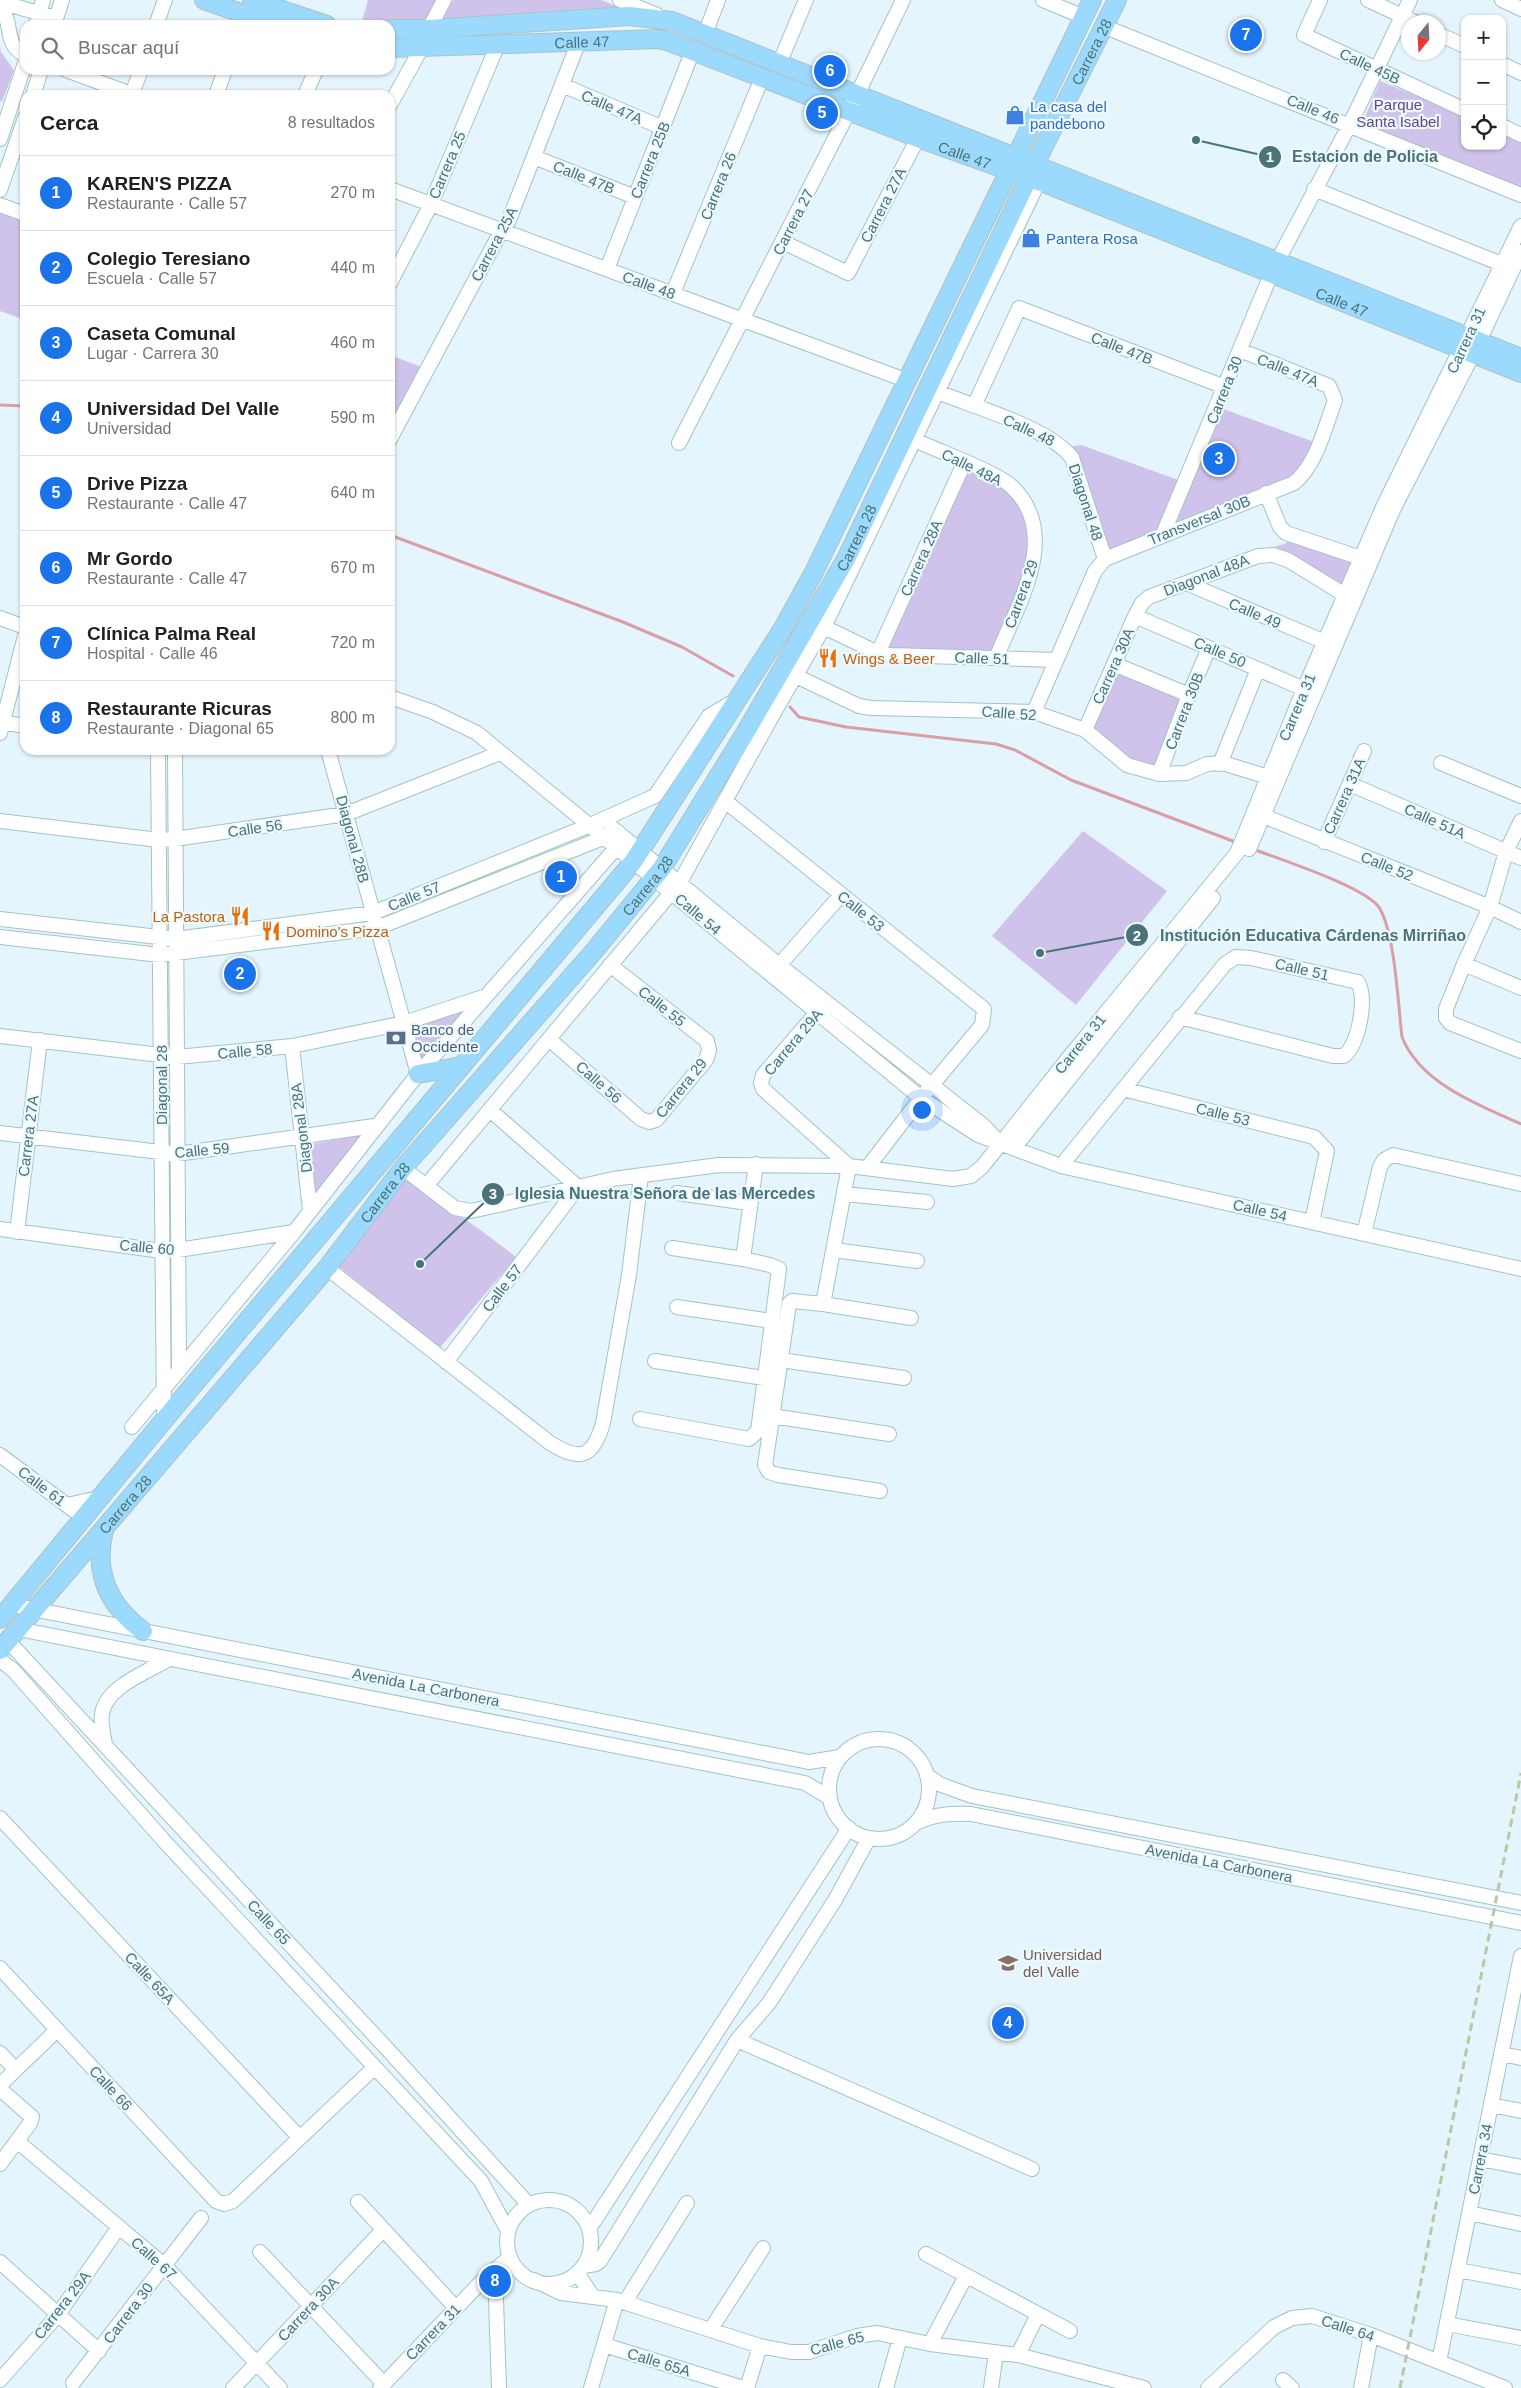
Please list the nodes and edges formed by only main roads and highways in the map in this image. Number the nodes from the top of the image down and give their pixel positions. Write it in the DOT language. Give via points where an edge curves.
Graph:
graph roads {
  1 [pos="204,0"];
  2 [pos="1092,0"];
  3 [pos="1116,0"];
  4 [pos="242,10"];
  5 [pos="264,20"];
  6 [pos="299,20"];
  7 [pos="395,29"];
  8 [pos="395,48"];
  9 [pos="1013,163"];
  10 [pos="1034,174"];
  11 [pos="1470,346"];
  12 [pos="1521,358"];
  13 [pos="1521,373"];
  14 [pos="462,1066"];
  15 [pos="418,1074"];
  16 [pos="104,1530"];
  17 [pos="0,1620"];
  18 [pos="143,1631"];
  19 [pos="6,1653"];
  1 -- 4 [label="main road"];
  2 -- 9 [label="main road, Carrera 28"];
  3 -- 10 [label="main road, Carrera 28"];
  4 -- 5 [label="main road"];
  4 -- 6 [label="main road"];
  7 -- 9 [label="main road, Calle 47" via="629,16 672,21"];
  8 -- 9 [label="main road, Calle 47" via="658,38 918,138"];
  9 -- 10 [label="main road, Calle 47"];
  9 -- 14 [label="main road, Carrera 28" via="814,572 782,630 637,856"];
  10 -- 11 [label="main road, Calle 47" via="1275,266"];
  10 -- 16 [label="main road, Carrera 28" via="922,414 850,551 819,608 658,873 403,1168 327,1268"];
  11 -- 12 [label="main road, Calle 47"];
  11 -- 13 [label="main road, Calle 47"];
  14 -- 15 [label="main road"];
  14 -- 17 [label="main road, Carrera 28"];
  16 -- 18 [label="main road" via="100,1556 106,1588 123,1615"];
  16 -- 19 [label="main road, Carrera 28" via="34,1610"];
}
